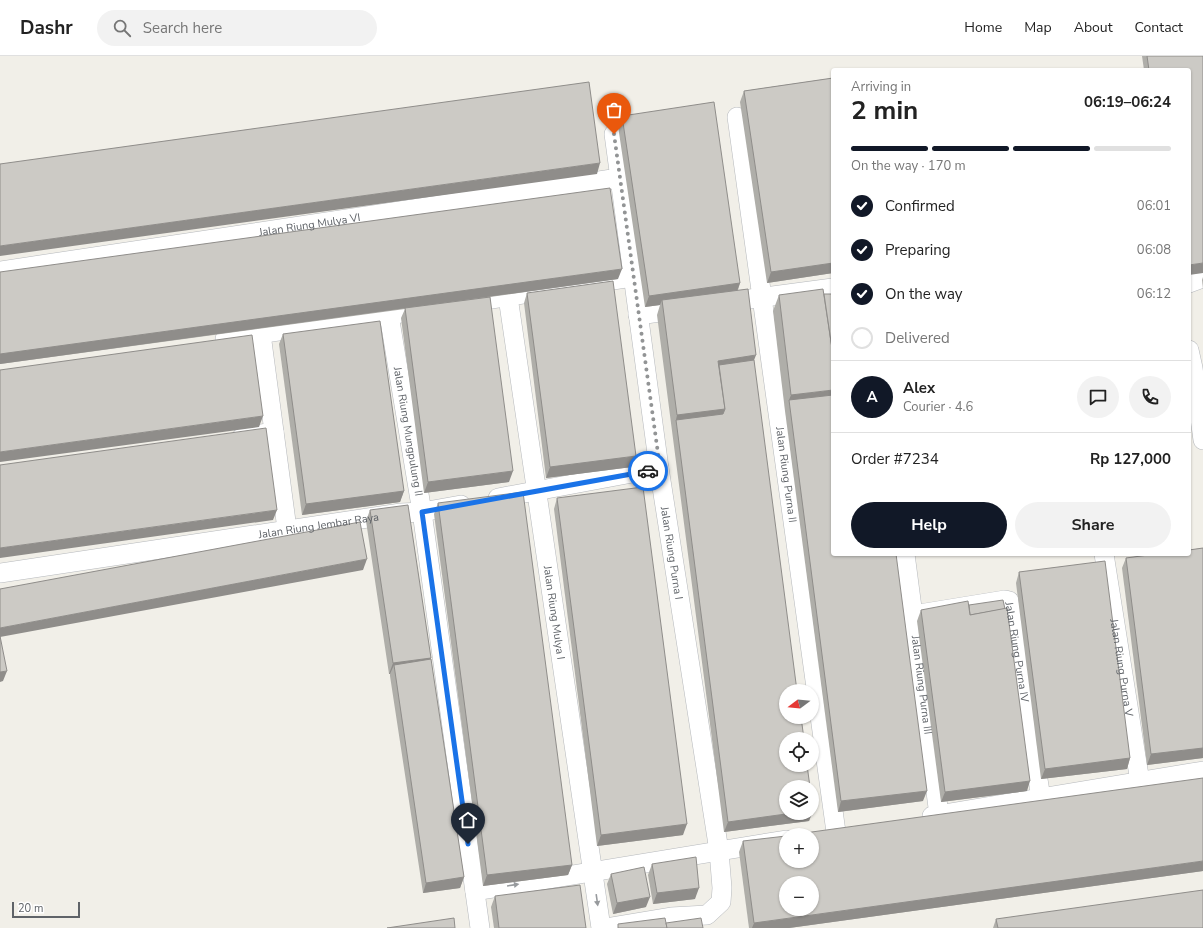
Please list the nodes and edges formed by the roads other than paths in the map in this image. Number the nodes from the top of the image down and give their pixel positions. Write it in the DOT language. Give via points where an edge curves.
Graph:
graph roads {
  1 [pos="737,116"];
  2 [pos="614,134"];
  3 [pos="619,178"];
  4 [pos="0,271"];
  5 [pos="632,278"];
  6 [pos="1203,278"];
  7 [pos="1191,282"];
  8 [pos="831,288"];
  9 [pos="508,297"];
  10 [pos="762,297"];
  11 [pos="731,302"];
  12 [pos="700,306"];
  13 [pos="389,315"];
  14 [pos="638,315"];
  15 [pos="261,334"];
  16 [pos="206,342"];
  17 [pos="1191,354"];
  18 [pos="1198,368"];
  19 [pos="274,432"];
  20 [pos="227,439"];
  21 [pos="1203,440"];
  22 [pos="660,468"];
  23 [pos="536,491"];
  24 [pos="422,512"];
  25 [pos="287,529"];
  26 [pos="905,556"];
  27 [pos="1104,556"];
  28 [pos="0,573"];
  29 [pos="913,615"];
  30 [pos="1203,772"];
  31 [pos="1140,782"];
  32 [pos="1041,798"];
  33 [pos="939,815"];
  34 [pos="917,819"];
  35 [pos="835,832"];
  36 [pos="779,841"];
  37 [pos="719,851"];
  38 [pos="593,872"];
  39 [pos="475,891"];
  40 [pos="480,928"];
  41 [pos="601,928"];
  42 [pos="605,928"];
  1 -- 10 [label="street, Jalan Riung Purna II"];
  2 -- 3 [label="street, Jalan Riung Purna I"];
  3 -- 4 [label="street, Jalan Riung Mulya VI"];
  3 -- 5 [label="street, Jalan Riung Purna I"];
  5 -- 9 [label="street"];
  5 -- 14 [label="street, Jalan Riung Purna I"];
  6 -- 7 [label="street"];
  8 -- 10 [label="street"];
  9 -- 13 [label="street"];
  9 -- 23 [label="street, Jalan Riung Mulya I"];
  10 -- 11 [label="street"];
  10 -- 35 [label="street, Jalan Riung Purna II"];
  12 -- 14 [label="street"];
  13 -- 15 [label="street"];
  13 -- 24 [label="street, Jalan Riung Mungpulung II"];
  14 -- 22 [label="street, Jalan Riung Purna I"];
  15 -- 16 [label="street"];
  15 -- 19 [label="street"];
  17 -- 18 [label="street"];
  18 -- 21 [label="street"];
  19 -- 20 [label="street"];
  19 -- 25 [label="street"];
  22 -- 23 [label="street, Jalan Riung Jembar Raya"];
  22 -- 37 [label="street, Jalan Riung Purna I"];
  23 -- 24 [label="street, Jalan Riung Jembar Raya"];
  23 -- 38 [label="street, Jalan Riung Mulya I"];
  24 -- 25 [label="street, Jalan Riung Jembar Raya"];
  24 -- 39 [label="street, Jalan Riung Mungpulung II"];
  25 -- 28 [label="street, Jalan Riung Jembar Raya"];
  26 -- 29 [label="street, Jalan Riung Purna III"];
  27 -- 31 [label="street, Jalan Riung Purna V"];
  29 -- 32 [label="street, Jalan Riung Purna IV" via="1009,601"];
  29 -- 33 [label="street, Jalan Riung Purna III"];
  30 -- 31 [label="street"];
  31 -- 32 [label="street"];
  32 -- 33 [label="street"];
  33 -- 34 [label="street"];
  36 -- 37 [label="street"];
  37 -- 38 [label="street"];
  37 -- 42 [label="street, Jalan Riung Purna I" via="721,902 707,915 671,917"];
  39 -- 38 [label="street, one-way"];
  38 -- 41 [label="street, Jalan Riung Mulya I, one-way"];
  39 -- 40 [label="street, Jalan Riung Mungpulung II"];
}
